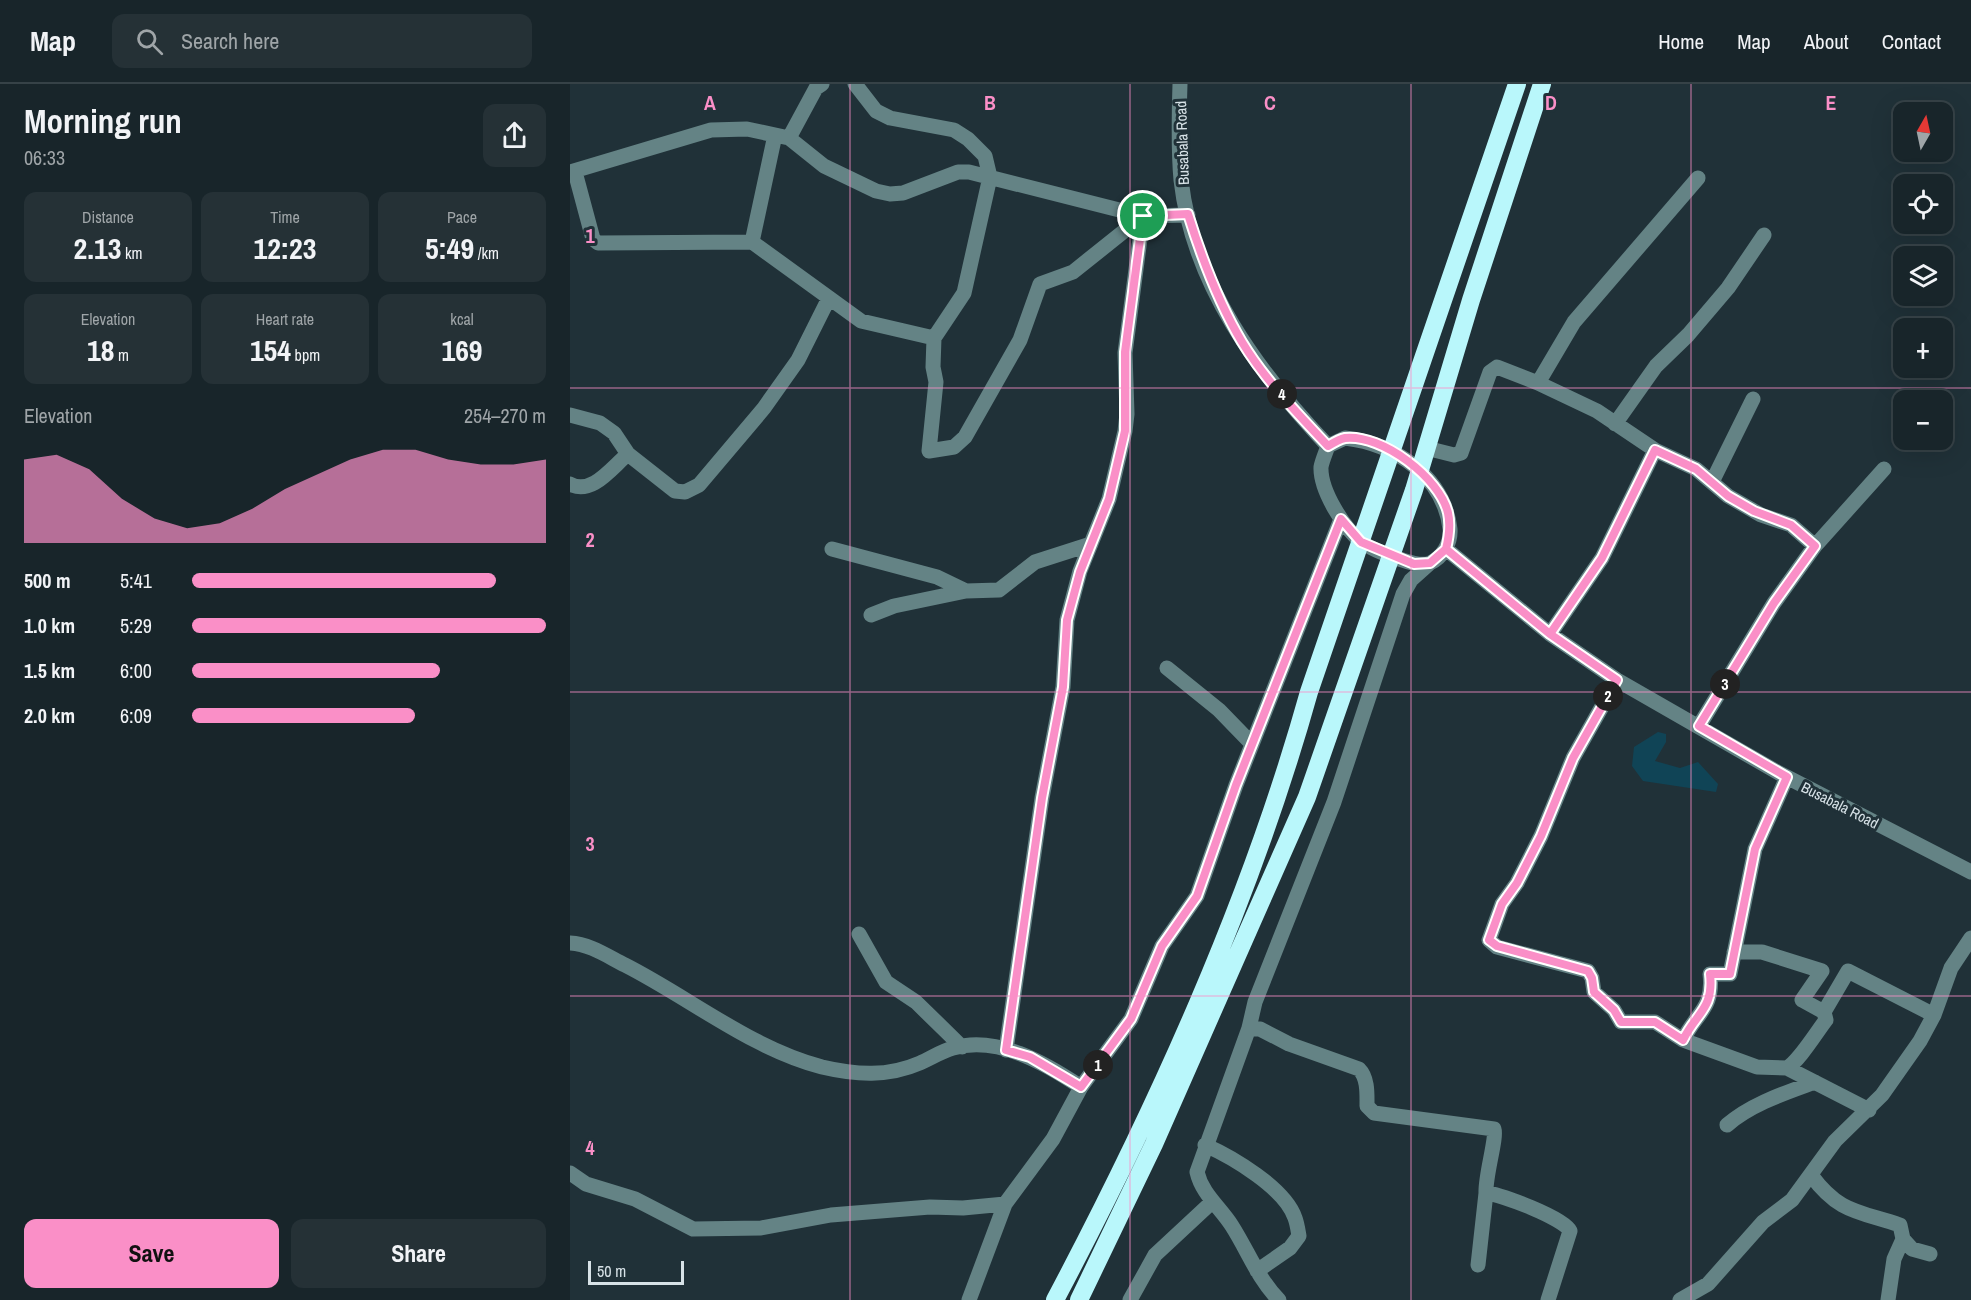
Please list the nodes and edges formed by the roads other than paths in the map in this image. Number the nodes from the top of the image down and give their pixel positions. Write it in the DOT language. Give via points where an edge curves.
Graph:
graph roads {
  1 [pos="822,84"];
  2 [pos="855,84"];
  3 [pos="1180,84"];
  4 [pos="1517,84"];
  5 [pos="1542,84"];
  6 [pos="782,137"];
  7 [pos="572,172"];
  8 [pos="990,177"];
  9 [pos="1698,178"];
  10 [pos="1188,214"];
  11 [pos="1143,216"];
  12 [pos="1764,235"];
  13 [pos="752,242"];
  14 [pos="829,298"];
  15 [pos="934,338"];
  16 [pos="1538,383"];
  17 [pos="1753,399"];
  18 [pos="570,415"];
  19 [pos="1615,424"];
  20 [pos="1328,446"];
  21 [pos="1426,448"];
  22 [pos="1655,450"];
  23 [pos="1392,451"];
  24 [pos="628,454"];
  25 [pos="1884,469"];
  26 [pos="1420,470"];
  27 [pos="1712,482"];
  28 [pos="570,484"];
  29 [pos="1341,519"];
  30 [pos="1361,542"];
  31 [pos="1091,543"];
  32 [pos="1815,546"];
  33 [pos="832,549"];
  34 [pos="1446,549"];
  35 [pos="1390,556"];
  36 [pos="1430,563"];
  37 [pos="966,591"];
  38 [pos="871,615"];
  39 [pos="1550,634"];
  40 [pos="1167,668"];
  41 [pos="1617,680"];
  42 [pos="1699,726"];
  43 [pos="1252,744"];
  44 [pos="1787,777"];
  45 [pos="1971,872"];
  46 [pos="859,934"];
  47 [pos="1971,938"];
  48 [pos="570,943"];
  49 [pos="1734,952"];
  50 [pos="1824,1012"];
  51 [pos="1934,1015"];
  52 [pos="1249,1028"];
  53 [pos="1683,1040"];
  54 [pos="962,1047"];
  55 [pos="1006,1050"];
  56 [pos="1787,1068"];
  57 [pos="1815,1082"];
  58 [pos="1081,1087"];
  59 [pos="1869,1110"];
  60 [pos="1727,1125"];
  61 [pos="1205,1145"];
  62 [pos="570,1173"];
  63 [pos="1811,1175"];
  64 [pos="1486,1193"];
  65 [pos="1212,1202"];
  66 [pos="1005,1204"];
  67 [pos="1903,1239"];
  68 [pos="1930,1254"];
  69 [pos="1478,1265"];
  70 [pos="1257,1271"];
  71 [pos="969,1300"];
  72 [pos="1055,1300"];
  73 [pos="1079,1300"];
  74 [pos="1130,1300"];
  75 [pos="1280,1300"];
  76 [pos="1548,1300"];
  77 [pos="1680,1300"];
  78 [pos="1891,1300"];
  1 -- 6 [label="street"];
  2 -- 8 [label="street" via="876,111 890,118 954,129 985,156"];
  3 -- 10 [label="street, Busabala Road" via="1182,180"];
  4 -- 23 [label="highway"];
  5 -- 21 [label="highway"];
  6 -- 7 [label="street" via="747,129 711,130"];
  6 -- 8 [label="street" via="824,166 890,194 903,193 958,172"];
  6 -- 13 [label="street"];
  7 -- 13 [label="street" via="593,239 598,243"];
  8 -- 11 [label="street"];
  8 -- 15 [label="street" via="964,292"];
  9 -- 16 [label="street" via="1574,322"];
  10 -- 11 [label="street"];
  10 -- 20 [label="street, Busabala Road" via="1205,269 1244,344 1294,410"];
  11 -- 15 [label="street" via="1073,272 1040,284 1020,340 965,437 954,447 929,451 936,382"];
  11 -- 31 [label="street" via="1125,352 1125,431 1109,499"];
  12 -- 19 [label="street" via="1728,288 1656,366"];
  13 -- 14 [label="street"];
  14 -- 15 [label="street" via="871,325"];
  14 -- 24 [label="street" via="798,360 699,485 685,492 675,491"];
  16 -- 19 [label="street" via="1597,411"];
  16 -- 21 [label="street" via="1493,369 1461,453"];
  17 -- 27 [label="street"];
  18 -- 24 [label="street" via="600,423 614,433"];
  19 -- 22 [label="street"];
  20 -- 23 [label="street" via="1345,438 1369,441"];
  20 -- 29 [label="street" via="1321,467 1326,492"];
  21 -- 26 [label="highway"];
  22 -- 27 [label="street" via="1696,469"];
  22 -- 39 [label="street" via="1602,558"];
  23 -- 26 [label="street"];
  23 -- 30 [label="highway"];
  24 -- 28 [label="street" via="592,486"];
  25 -- 32 [label="street"];
  26 -- 34 [label="street" via="1440,494 1448,512 1450,534"];
  26 -- 35 [label="highway"];
  27 -- 32 [label="street" via="1754,511 1791,525"];
  29 -- 30 [label="street"];
  29 -- 43 [label="street"];
  30 -- 35 [label="street"];
  30 -- 72 [label="highway" via="1249,878 1138,1137"];
  31 -- 37 [label="street" via="1035,562 999,590"];
  31 -- 55 [label="street" via="1067,620 1063,687 1042,798"];
  32 -- 42 [label="street" via="1774,603"];
  33 -- 37 [label="street" via="937,577"];
  34 -- 36 [label="street"];
  34 -- 39 [label="street, Busabala Road"];
  35 -- 36 [label="street" via="1414,564"];
  35 -- 73 [label="highway" via="1307,797 1159,1134"];
  36 -- 52 [label="street" via="1411,580 1403,594 1334,802 1255,1002"];
  37 -- 38 [label="street" via="894,606"];
  39 -- 41 [label="street, Busabala Road"];
  40 -- 43 [label="street" via="1219,710"];
  41 -- 42 [label="street, Busabala Road"];
  41 -- 53 [label="street" via="1573,758 1541,836 1502,904 1489,940 1497,946 1588,971 1594,992 1621,1022 1655,1022"];
  42 -- 44 [label="street, Busabala Road"];
  43 -- 58 [label="street" via="1197,896 1162,946 1131,1019"];
  44 -- 45 [label="street, Busabala Road"];
  44 -- 49 [label="street" via="1755,849"];
  46 -- 54 [label="street" via="886,982 916,1002"];
  47 -- 51 [label="street" via="1952,968"];
  48 -- 54 [label="street" via="595,949 654,980 761,1044 819,1066 854,1074 882,1074"];
  49 -- 50 [label="street" via="1762,952 1822,971 1802,1000"];
  49 -- 53 [label="street" via="1730,974 1710,974 1711,996"];
  50 -- 51 [label="street" via="1848,971"];
  50 -- 56 [label="street" via="1826,1020 1795,1063"];
  51 -- 59 [label="street" via="1900,1073"];
  52 -- 61 [label="street"];
  52 -- 64 [label="street" via="1359,1069 1367,1087 1367,1106 1374,1113 1494,1129"];
  53 -- 56 [label="street" via="1757,1067"];
  54 -- 55 [label="street"];
  55 -- 58 [label="street" via="1030,1057"];
  56 -- 57 [label="street"];
  57 -- 59 [label="street"];
  57 -- 60 [label="street" via="1776,1096"];
  58 -- 66 [label="street" via="1053,1139"];
  59 -- 63 [label="street" via="1835,1141"];
  61 -- 65 [label="street" via="1197,1172"];
  61 -- 70 [label="street" via="1236,1159 1279,1194 1295,1216 1299,1236 1295,1242"];
  62 -- 66 [label="street" via="586,1184 635,1199 693,1228 761,1228 831,1215"];
  63 -- 67 [label="street" via="1840,1206 1900,1225"];
  63 -- 77 [label="street" via="1792,1200 1743,1242 1708,1284"];
  64 -- 69 [label="street"];
  64 -- 76 [label="street" via="1549,1214 1568,1227 1571,1236"];
  65 -- 70 [label="street" via="1230,1223"];
  65 -- 74 [label="street" via="1155,1255"];
  66 -- 71 [label="street"];
  67 -- 68 [label="street" via="1912,1249"];
  67 -- 78 [label="street" via="1894,1259"];
  70 -- 75 [label="street"];
}
